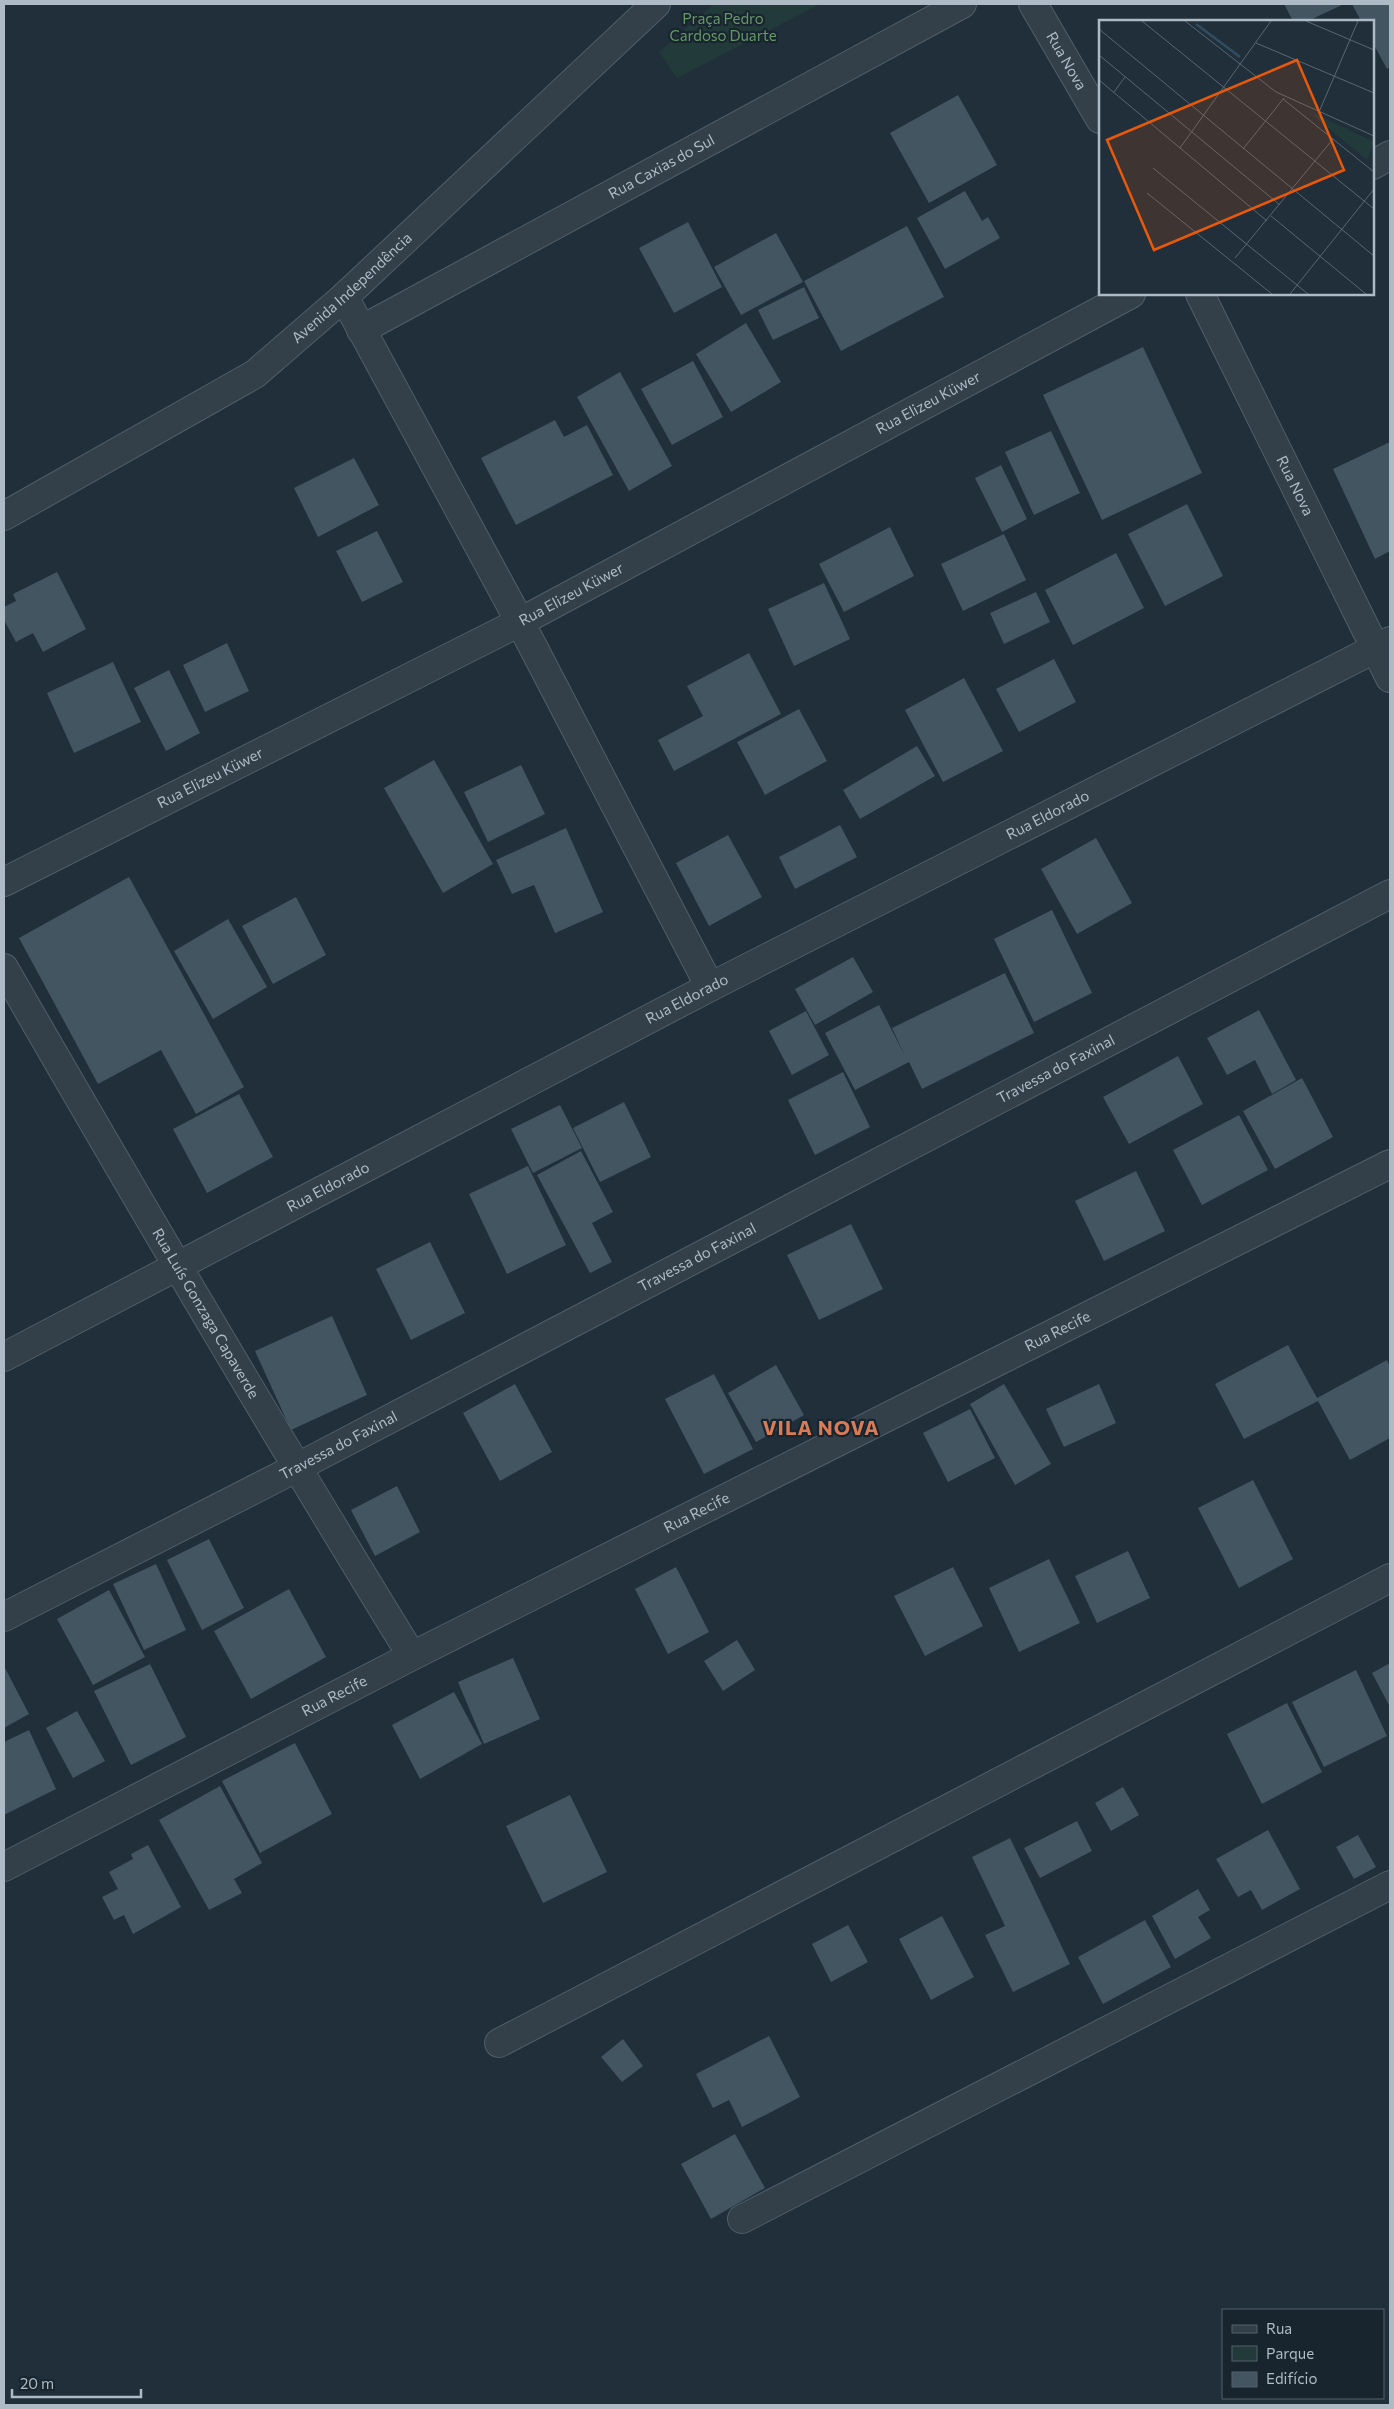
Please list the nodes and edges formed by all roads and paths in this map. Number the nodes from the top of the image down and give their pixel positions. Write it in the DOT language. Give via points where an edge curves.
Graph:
graph roads {
  1 [pos="654,4"];
  2 [pos="962,4"];
  3 [pos="1033,4"];
  4 [pos="1099,117"];
  5 [pos="1390,155"];
  6 [pos="1374,163"];
  7 [pos="1129,295"];
  8 [pos="1201,295"];
  9 [pos="344,297"];
  10 [pos="361,330"];
  11 [pos="4,516"];
  12 [pos="520,622"];
  13 [pos="1383,645"];
  14 [pos="1390,678"];
  15 [pos="4,882"];
  16 [pos="1390,894"];
  17 [pos="4,968"];
  18 [pos="710,987"];
  19 [pos="1390,1164"];
  20 [pos="176,1268"];
  21 [pos="4,1357"];
  22 [pos="296,1468"];
  23 [pos="1390,1578"];
  24 [pos="4,1617"];
  25 [pos="412,1656"];
  26 [pos="4,1867"];
  27 [pos="1390,1885"];
  28 [pos="499,2043"];
  29 [pos="742,2219"];
  1 -- 9 [label="street, Avenida Independência"];
  2 -- 10 [label="street, Rua Caxias do Sul"];
  3 -- 4 [label="street, Rua Nova"];
  5 -- 6 [label="street"];
  7 -- 12 [label="street, Rua Elizeu Küwer"];
  8 -- 13 [label="street, Rua Nova"];
  9 -- 10 [label="street"];
  9 -- 11 [label="street, Avenida Independência" via="255,374"];
  10 -- 12 [label="street"];
  12 -- 15 [label="street, Rua Elizeu Küwer"];
  12 -- 18 [label="street"];
  13 -- 14 [label="street, Rua Nova"];
  13 -- 18 [label="street, Rua Eldorado"];
  16 -- 22 [label="street, Travessa do Faxinal"];
  17 -- 20 [label="street, Rua Luís Gonzaga Capaverde"];
  18 -- 20 [label="street, Rua Eldorado"];
  19 -- 25 [label="street, Rua Recife"];
  20 -- 21 [label="street, Rua Eldorado"];
  20 -- 22 [label="street, Rua Luís Gonzaga Capaverde"];
  22 -- 24 [label="street, Travessa do Faxinal"];
  22 -- 25 [label="street, Rua Luís Gonzaga Capaverde"];
  23 -- 28 [label="street"];
  25 -- 26 [label="street, Rua Recife"];
  27 -- 29 [label="street"];
}
